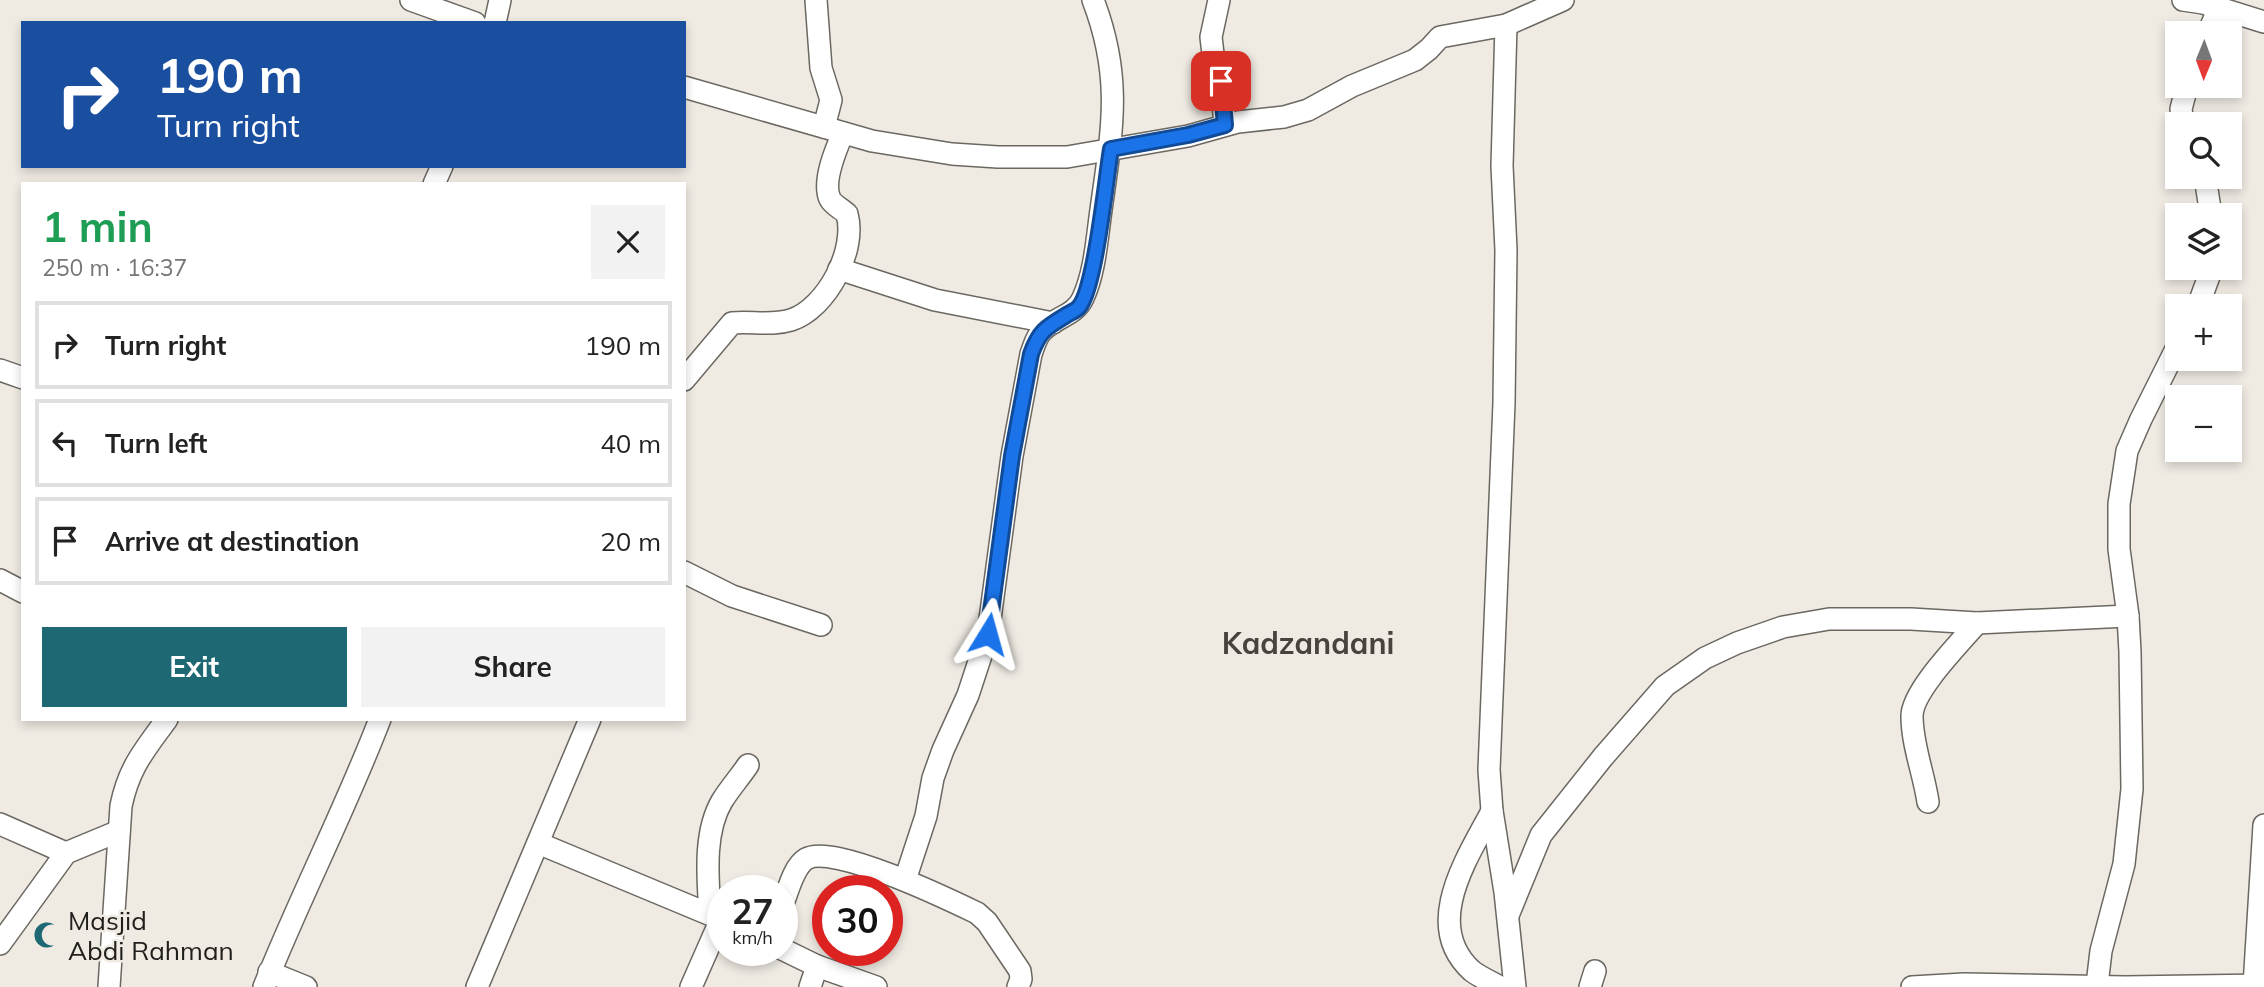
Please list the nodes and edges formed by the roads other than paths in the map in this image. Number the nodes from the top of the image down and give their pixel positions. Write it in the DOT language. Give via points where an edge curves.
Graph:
graph roads {
  1 [pos="411,0"];
  2 [pos="500,0"];
  3 [pos="816,0"];
  4 [pos="1093,0"];
  5 [pos="1219,0"];
  6 [pos="1563,0"];
  7 [pos="2183,0"];
  8 [pos="2218,8"];
  9 [pos="469,21"];
  10 [pos="495,21"];
  11 [pos="2213,21"];
  12 [pos="2264,22"];
  13 [pos="1506,25"];
  14 [pos="686,88"];
  15 [pos="1225,125"];
  16 [pos="834,130"];
  17 [pos="1111,149"];
  18 [pos="839,269"];
  19 [pos="1053,324"];
  20 [pos="0,370"];
  21 [pos="2165,370"];
  22 [pos="21,377"];
  23 [pos="686,378"];
  24 [pos="686,573"];
  25 [pos="0,580"];
  26 [pos="21,591"];
  27 [pos="2128,616"];
  28 [pos="1977,623"];
  29 [pos="821,625"];
  30 [pos="166,721"];
  31 [pos="379,721"];
  32 [pos="589,721"];
  33 [pos="748,765"];
  34 [pos="1928,802"];
  35 [pos="1492,811"];
  36 [pos="0,824"];
  37 [pos="2264,825"];
  38 [pos="119,831"];
  39 [pos="538,843"];
  40 [pos="66,853"];
  41 [pos="711,875"];
  42 [pos="795,875"];
  43 [pos="905,880"];
  44 [pos="707,913"];
  45 [pos="1507,917"];
  46 [pos="0,944"];
  47 [pos="707,946"];
  48 [pos="817,966"];
  49 [pos="267,980"];
  50 [pos="2097,985"];
  51 [pos="2259,985"];
  52 [pos="2069,986"];
  53 [pos="109,987"];
  54 [pos="306,987"];
  55 [pos="477,987"];
  56 [pos="691,987"];
  57 [pos="810,987"];
  58 [pos="876,987"];
  59 [pos="1018,987"];
  60 [pos="1500,987"];
  61 [pos="1515,987"];
  62 [pos="1912,987"];
  63 [pos="2125,987"];
  1 -- 9 [label="street"];
  2 -- 10 [label="street"];
  3 -- 16 [label="street" via="821,68"];
  4 -- 17 [label="street" via="1114,90"];
  5 -- 15 [label="street" via="1211,37"];
  6 -- 13 [label="street"];
  7 -- 8 [label="street"];
  8 -- 11 [label="street"];
  8 -- 12 [label="street"];
  13 -- 15 [label="street" via="1440,37 1415,60 1302,112"];
  13 -- 35 [label="street" via="1504,403 1490,707"];
  14 -- 16 [label="street"];
  15 -- 17 [label="street"];
  16 -- 17 [label="street" via="901,147 998,157 1067,157"];
  16 -- 18 [label="street" via="828,191 850,223"];
  17 -- 19 [label="street" via="1084,297 1078,308"];
  18 -- 19 [label="street" via="935,300"];
  18 -- 23 [label="street" via="823,299 794,319 728,326"];
  19 -- 43 [label="street" via="1043,329 1031,354 988,634 933,778"];
  20 -- 22 [label="street"];
  21 -- 27 [label="street" via="2127,451 2119,504 2119,549"];
  24 -- 29 [label="street" via="732,596"];
  25 -- 26 [label="street"];
  27 -- 28 [label="street"];
  27 -- 50 [label="street" via="2132,789 2124,864 2101,951"];
  28 -- 34 [label="street" via="1932,676 1912,712"];
  28 -- 45 [label="street" via="1829,619 1783,627 1704,658 1665,686 1541,835"];
  30 -- 38 [label="street" via="126,782"];
  31 -- 49 [label="street"];
  32 -- 39 [label="street"];
  33 -- 41 [label="street" via="721,802 713,824"];
  35 -- 45 [label="street"];
  35 -- 60 [label="street" via="1453,892 1448,922 1459,953 1472,970"];
  36 -- 40 [label="street"];
  37 -- 51 [label="street"];
  38 -- 40 [label="street"];
  38 -- 53 [label="street"];
  39 -- 44 [label="street"];
  39 -- 55 [label="street"];
  40 -- 46 [label="street"];
  42 -- 43 [label="street" via="808,857 830,857"];
  43 -- 59 [label="street" via="987,922 1020,971"];
  45 -- 61 [label="street"];
  47 -- 56 [label="street"];
  48 -- 57 [label="street"];
  48 -- 58 [label="street"];
  49 -- 54 [label="street"];
  50 -- 52 [label="street"];
  50 -- 63 [label="street"];
  51 -- 63 [label="street"];
  52 -- 62 [label="street"];
}
